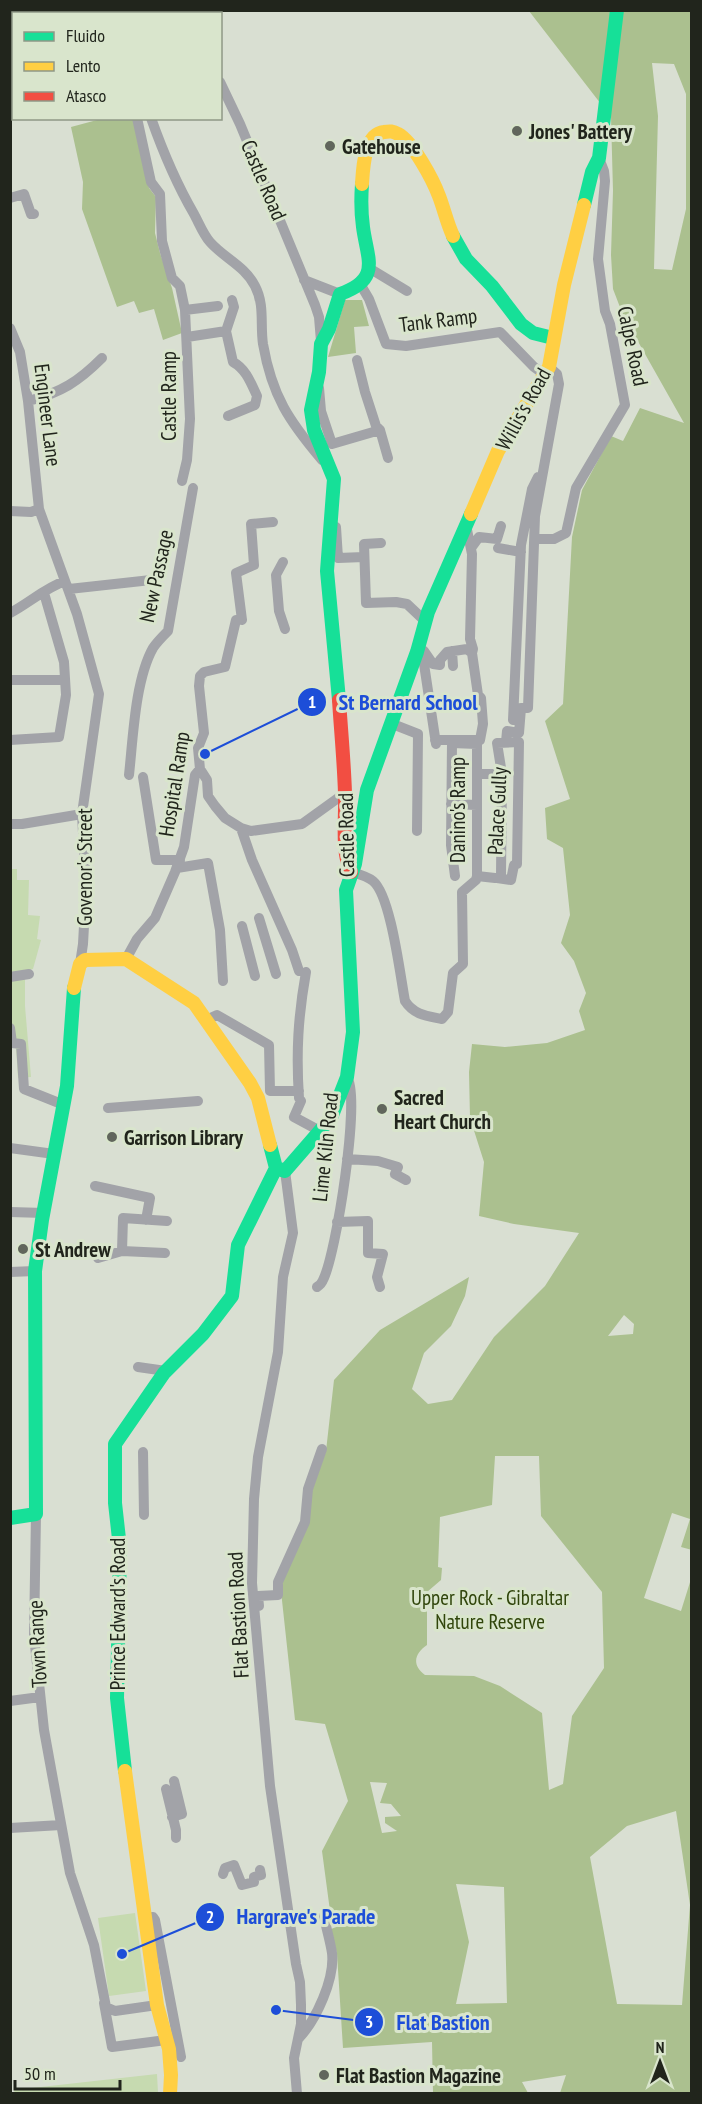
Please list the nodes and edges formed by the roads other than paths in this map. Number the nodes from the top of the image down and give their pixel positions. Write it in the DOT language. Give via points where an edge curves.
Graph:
graph roads {
  1 [pos="617,10"];
  2 [pos="222,86"];
  3 [pos="137,120"];
  4 [pos="152,120"];
  5 [pos="599,158"];
  6 [pos="10,198"];
  7 [pos="34,214"];
  8 [pos="369,268"];
  9 [pos="304,280"];
  10 [pos="359,282"];
  11 [pos="407,291"];
  12 [pos="340,294"];
  13 [pos="232,300"];
  14 [pos="218,306"];
  15 [pos="185,310"];
  16 [pos="10,328"];
  17 [pos="226,331"];
  18 [pos="187,337"];
  19 [pos="553,338"];
  20 [pos="321,341"];
  21 [pos="102,357"];
  22 [pos="357,360"];
  23 [pos="547,371"];
  24 [pos="318,374"];
  25 [pos="28,401"];
  26 [pos="228,416"];
  27 [pos="380,430"];
  28 [pos="388,458"];
  29 [pos="544,465"];
  30 [pos="332,475"];
  31 [pos="182,482"];
  32 [pos="193,488"];
  33 [pos="39,509"];
  34 [pos="10,511"];
  35 [pos="331,519"];
  36 [pos="273,522"];
  37 [pos="466,525"];
  38 [pos="501,526"];
  39 [pos="535,539"];
  40 [pos="381,543"];
  41 [pos="471,548"];
  42 [pos="498,548"];
  43 [pos="521,552"];
  44 [pos="364,557"];
  45 [pos="283,562"];
  46 [pos="151,580"];
  47 [pos="67,585"];
  48 [pos="44,593"];
  49 [pos="10,613"];
  50 [pos="425,621"];
  51 [pos="285,629"];
  52 [pos="419,642"];
  53 [pos="452,651"];
  54 [pos="472,653"];
  55 [pos="453,666"];
  56 [pos="10,680"];
  57 [pos="65,680"];
  58 [pos="390,723"];
  59 [pos="511,735"];
  60 [pos="10,740"];
  61 [pos="435,740"];
  62 [pos="452,754"];
  63 [pos="200,768"];
  64 [pos="477,774"];
  65 [pos="502,774"];
  66 [pos="129,775"];
  67 [pos="143,777"];
  68 [pos="345,794"];
  69 [pos="451,804"];
  70 [pos="477,805"];
  71 [pos="82,814"];
  72 [pos="10,824"];
  73 [pos="241,828"];
  74 [pos="417,831"];
  75 [pos="178,864"];
  76 [pos="351,872"];
  77 [pos="455,876"];
  78 [pos="477,878"];
  79 [pos="497,878"];
  80 [pos="259,918"];
  81 [pos="242,926"];
  82 [pos="126,959"];
  83 [pos="80,964"];
  84 [pos="30,974"];
  85 [pos="276,974"];
  86 [pos="255,976"];
  87 [pos="10,977"];
  88 [pos="223,981"];
  89 [pos="206,1020"];
  90 [pos="10,1028"];
  91 [pos="347,1077"];
  92 [pos="299,1091"];
  93 [pos="264,1094"];
  94 [pos="198,1101"];
  95 [pos="63,1105"];
  96 [pos="108,1108"];
  97 [pos="320,1131"];
  98 [pos="10,1148"];
  99 [pos="54,1154"];
  100 [pos="347,1160"];
  101 [pos="276,1168"];
  102 [pos="406,1180"];
  103 [pos="95,1186"];
  104 [pos="10,1212"];
  105 [pos="43,1216"];
  106 [pos="146,1220"];
  107 [pos="167,1221"];
  108 [pos="337,1222"];
  109 [pos="122,1251"];
  110 [pos="165,1253"];
  111 [pos="98,1258"];
  112 [pos="35,1271"];
  113 [pos="10,1272"];
  114 [pos="317,1287"];
  115 [pos="380,1287"];
  116 [pos="138,1367"];
  117 [pos="166,1371"];
  118 [pos="322,1449"];
  119 [pos="143,1452"];
  120 [pos="36,1514"];
  121 [pos="144,1515"];
  122 [pos="10,1518"];
  123 [pos="254,1606"];
  124 [pos="40,1697"];
  125 [pos="10,1701"];
  126 [pos="170,1785"];
  127 [pos="61,1825"];
  128 [pos="10,1828"];
  129 [pos="176,1838"];
  130 [pos="260,1870"];
  131 [pos="223,1874"];
  132 [pos="324,1916"];
  133 [pos="144,1918"];
  134 [pos="104,2003"];
  135 [pos="158,2005"];
  136 [pos="298,2039"];
  137 [pos="172,2040"];
  138 [pos="181,2057"];
  139 [pos="170,2094"];
  140 [pos="297,2094"];
  1 -- 5 [label="street, Willis’s Road"];
  2 -- 9 [label="street, Castle Road"];
  3 -- 15 [label="street, Castle Ramp" via="151,182 160,194 162,241 172,278 180,285"];
  4 -- 30 [label="street" via="176,183 206,237 255,285 261,300 263,343 277,397"];
  5 -- 19 [label="street, Willis’s Road" via="592,172"];
  5 -- 39 [label="street, Calpe Road" via="605,181 598,259 625,402 576,488 566,533"];
  6 -- 7 [label="street" via="24,194"];
  8 -- 10 [label="street"];
  8 -- 11 [label="street"];
  8 -- 19 [label="street" via="363,227 364,163 372,138 380,131 390,130 403,137 424,166 462,255 532,333"];
  9 -- 12 [label="street"];
  9 -- 20 [label="street, Castle Road" via="319,317"];
  10 -- 12 [label="street" via="350,292"];
  10 -- 23 [label="street, Tank Ramp" via="386,344 406,346 500,332 534,367"];
  12 -- 20 [label="street"];
  13 -- 17 [label="street" via="234,307"];
  14 -- 15 [label="street"];
  15 -- 18 [label="street, Castle Ramp"];
  16 -- 25 [label="street, Engineer Lane" via="20,352"];
  17 -- 18 [label="street"];
  17 -- 26 [label="street" via="233,362 246,374 257,396 255,405"];
  18 -- 31 [label="street, Castle Ramp" via="190,420 188,460"];
  19 -- 23 [label="street, Willis’s Road"];
  20 -- 24 [label="street"];
  21 -- 25 [label="street" via="67,387"];
  22 -- 27 [label="street" via="375,426"];
  23 -- 29 [label="street" via="557,374 559,384"];
  23 -- 37 [label="street, Willis’s Road" via="498,451"];
  24 -- 27 [label="street" via="321,411 332,444"];
  24 -- 30 [label="street" via="310,410"];
  25 -- 33 [label="street, Engineer Lane"];
  27 -- 28 [label="street"];
  29 -- 39 [label="street"];
  29 -- 43 [label="street" via="532,489"];
  30 -- 35 [label="street, Castle Road"];
  32 -- 66 [label="street, New Passage" via="168,631 154,648 140,686"];
  33 -- 34 [label="street"];
  33 -- 47 [label="street, Engineer Lane"];
  35 -- 44 [label="street" via="336,528 338,558"];
  35 -- 68 [label="street, Castle Road" via="327,571"];
  36 -- 63 [label="street, Hospital Ramp" via="251,524 254,565 236,573 239,620 225,667 200,676 204,733 198,748"];
  37 -- 41 [label="street"];
  37 -- 50 [label="street, Willis’s Road"];
  38 -- 41 [label="street" via="497,539 479,537"];
  39 -- 59 [label="street" via="528,708 521,708 519,733"];
  40 -- 44 [label="street" via="364,544"];
  41 -- 54 [label="street"];
  42 -- 43 [label="street"];
  43 -- 59 [label="street"];
  44 -- 50 [label="street" via="366,603 407,604"];
  45 -- 51 [label="street" via="276,575"];
  46 -- 47 [label="street"];
  47 -- 48 [label="street" via="56,584"];
  47 -- 71 [label="street, Govenor's Street" via="99,694"];
  48 -- 49 [label="street"];
  48 -- 57 [label="street" via="64,662"];
  50 -- 52 [label="street, Willis’s Road"];
  52 -- 53 [label="street" via="433,664 440,665 440,660"];
  52 -- 58 [label="street, Willis’s Road"];
  52 -- 61 [label="street, Danino's Ramp"];
  53 -- 54 [label="street" via="467,649"];
  53 -- 55 [label="street"];
  54 -- 61 [label="street" via="481,698 480,740"];
  56 -- 57 [label="street"];
  57 -- 60 [label="street" via="59,737"];
  58 -- 74 [label="street" via="418,734"];
  58 -- 76 [label="street, Willis’s Road" via="367,790 360,842"];
  59 -- 65 [label="street, Palace Gully" via="497,743"];
  59 -- 79 [label="street, Palace Gully" via="519,742 517,862 511,880"];
  61 -- 62 [label="street, Danino's Ramp" via="435,744 448,744"];
  62 -- 64 [label="street, Danino's Ramp" via="452,743 477,744"];
  62 -- 69 [label="street, Danino's Ramp"];
  63 -- 73 [label="street" via="207,780 208,796 225,818"];
  63 -- 75 [label="street, Hospital Ramp" via="195,775"];
  64 -- 65 [label="street, Palace Gully"];
  64 -- 70 [label="street, Danino's Ramp"];
  65 -- 79 [label="street, Palace Gully" via="501,875"];
  67 -- 75 [label="street" via="156,860"];
  68 -- 73 [label="street" via="302,824 251,831"];
  68 -- 76 [label="street, Castle Road"];
  69 -- 70 [label="street"];
  69 -- 77 [label="street, Danino's Ramp"];
  70 -- 78 [label="street, Danino's Ramp"];
  71 -- 72 [label="street"];
  71 -- 83 [label="street, Govenor's Street" via="86,889"];
  73 -- 92 [label="street" via="302,972 297,1033"];
  75 -- 82 [label="street, Hospital Ramp" via="155,918"];
  75 -- 88 [label="street" via="208,863 220,930"];
  76 -- 78 [label="street" via="367,877 380,890 409,1008 442,1019 448,1012 453,973 463,963 462,892"];
  76 -- 91 [label="street, Castle Road" via="346,890 353,1032"];
  78 -- 79 [label="street, Palace Gully"];
  80 -- 85 [label="street"];
  81 -- 86 [label="street"];
  82 -- 83 [label="street" via="85,960"];
  82 -- 89 [label="street" via="194,1003"];
  83 -- 95 [label="street, Govenor's Street" via="74,984"];
  84 -- 87 [label="street"];
  89 -- 93 [label="street" via="250,1083"];
  89 -- 93 [label="street" via="217,1015 269,1045"];
  90 -- 95 [label="street" via="12,1043 21,1044 24,1089"];
  91 -- 97 [label="street, Castle Road" via="331,1118"];
  91 -- 100 [label="street, Lime Kiln Road" via="352,1088"];
  92 -- 93 [label="street"];
  92 -- 97 [label="street" via="301,1101 294,1117"];
  93 -- 101 [label="street"];
  94 -- 96 [label="street"];
  95 -- 99 [label="street, Govenor's Street"];
  97 -- 101 [label="street, Castle Road"];
  98 -- 99 [label="street"];
  99 -- 105 [label="street, Govenor's Street"];
  100 -- 102 [label="street" via="390,1164 398,1167 395,1174"];
  100 -- 108 [label="street, Lime Kiln Road"];
  101 -- 117 [label="street, Prince Edward's Road" via="238,1245 231,1296 203,1334"];
  101 -- 123 [label="street, Flat Bastion Road" via="293,1233 284,1277 278,1352 258,1457 252,1551"];
  103 -- 106 [label="street" via="150,1198"];
  104 -- 105 [label="street"];
  105 -- 112 [label="street, Town Range"];
  106 -- 107 [label="street"];
  106 -- 109 [label="street" via="123,1218"];
  108 -- 114 [label="street, Lime Kiln Road" via="323,1282"];
  108 -- 115 [label="street, Lime Kiln Road" via="368,1221 368,1253 383,1254 377,1277"];
  109 -- 110 [label="street"];
  109 -- 111 [label="street"];
  112 -- 113 [label="street"];
  112 -- 120 [label="street, Town Range"];
  116 -- 117 [label="street"];
  117 -- 133 [label="street, Prince Edward's Road" via="118,1439 114,1453 120,1548 117,1698"];
  118 -- 123 [label="street" via="308,1489 305,1522 278,1582 278,1595 258,1596 259,1606"];
  119 -- 121 [label="street"];
  120 -- 122 [label="street"];
  120 -- 124 [label="street, Town Range" via="34,1636"];
  123 -- 136 [label="street, Flat Bastion Road" via="271,1795 300,1982"];
  124 -- 125 [label="street"];
  124 -- 127 [label="street, Town Range"];
  126 -- 129 [label="street"];
  127 -- 128 [label="street"];
  127 -- 134 [label="street, Town Range" via="70,1873 94,1945"];
  130 -- 131 [label="street" via="261,1875 254,1877 254,1882 242,1885 234,1865 225,1868"];
  132 -- 136 [label="street" via="331,1968 310,2027"];
  133 -- 135 [label="street, Prince Edward's Road"];
  133 -- 137 [label="street" via="155,1920"];
  134 -- 135 [label="street" via="115,2011"];
  134 -- 137 [label="street, Town Range" via="112,2047"];
  135 -- 137 [label="street, Prince Edward's Road"];
  136 -- 140 [label="street, Flat Bastion Road" via="294,2058"];
  137 -- 138 [label="street"];
  137 -- 139 [label="street, Prince Edward's Road"];
}
